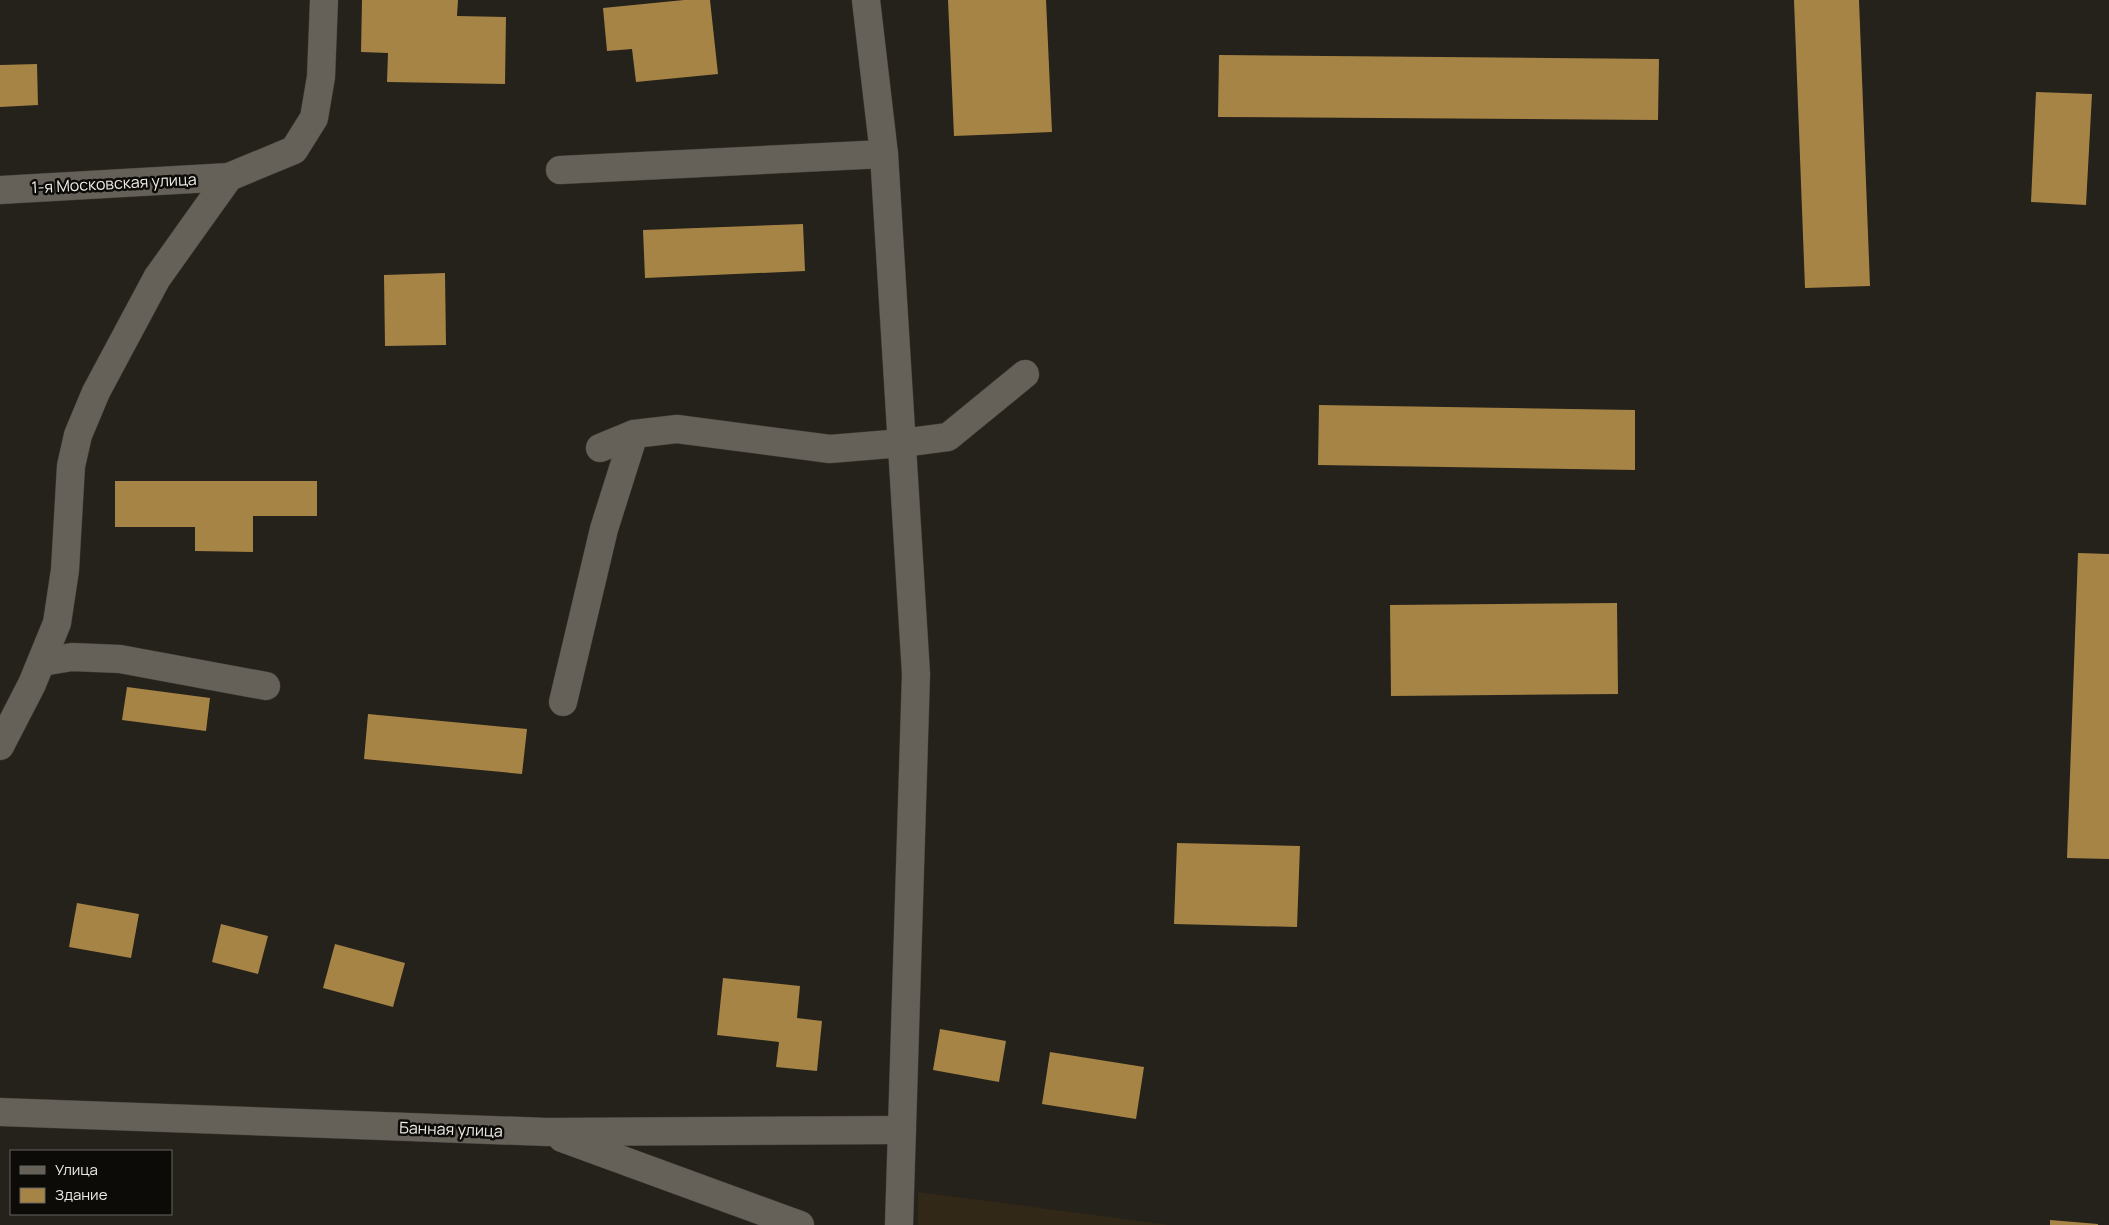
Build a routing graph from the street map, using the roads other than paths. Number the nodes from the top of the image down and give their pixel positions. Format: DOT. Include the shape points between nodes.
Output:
graph roads {
  1 [pos="324,0"];
  2 [pos="866,0"];
  3 [pos="884,154"];
  4 [pos="560,170"];
  5 [pos="229,177"];
  6 [pos="0,190"];
  7 [pos="1025,374"];
  8 [pos="634,434"];
  9 [pos="902,444"];
  10 [pos="600,448"];
  11 [pos="42,662"];
  12 [pos="266,686"];
  13 [pos="563,702"];
  14 [pos="0,746"];
  15 [pos="0,1112"];
  16 [pos="902,1130"];
  17 [pos="547,1132"];
  18 [pos="800,1225"];
  19 [pos="899,1225"];
  1 -- 5 [label="street" via="322,77 314,118 294,150"];
  2 -- 3 [label="street"];
  3 -- 4 [label="street"];
  3 -- 9 [label="street"];
  5 -- 6 [label="street, 1-я Московская улица"];
  5 -- 11 [label="street" via="157,278 96,392 78,435 72,466 63,588 57,623"];
  7 -- 9 [label="street" via="948,437"];
  8 -- 9 [label="street" via="677,429 830,449"];
  8 -- 10 [label="street"];
  8 -- 13 [label="street" via="604,528"];
  9 -- 16 [label="street" via="916,674"];
  11 -- 12 [label="street" via="72,657 120,659"];
  11 -- 14 [label="street"];
  15 -- 17 [label="street, Банная улица"];
  16 -- 17 [label="street, Банная улица"];
  16 -- 19 [label="street"];
  17 -- 18 [label="street"];
}
